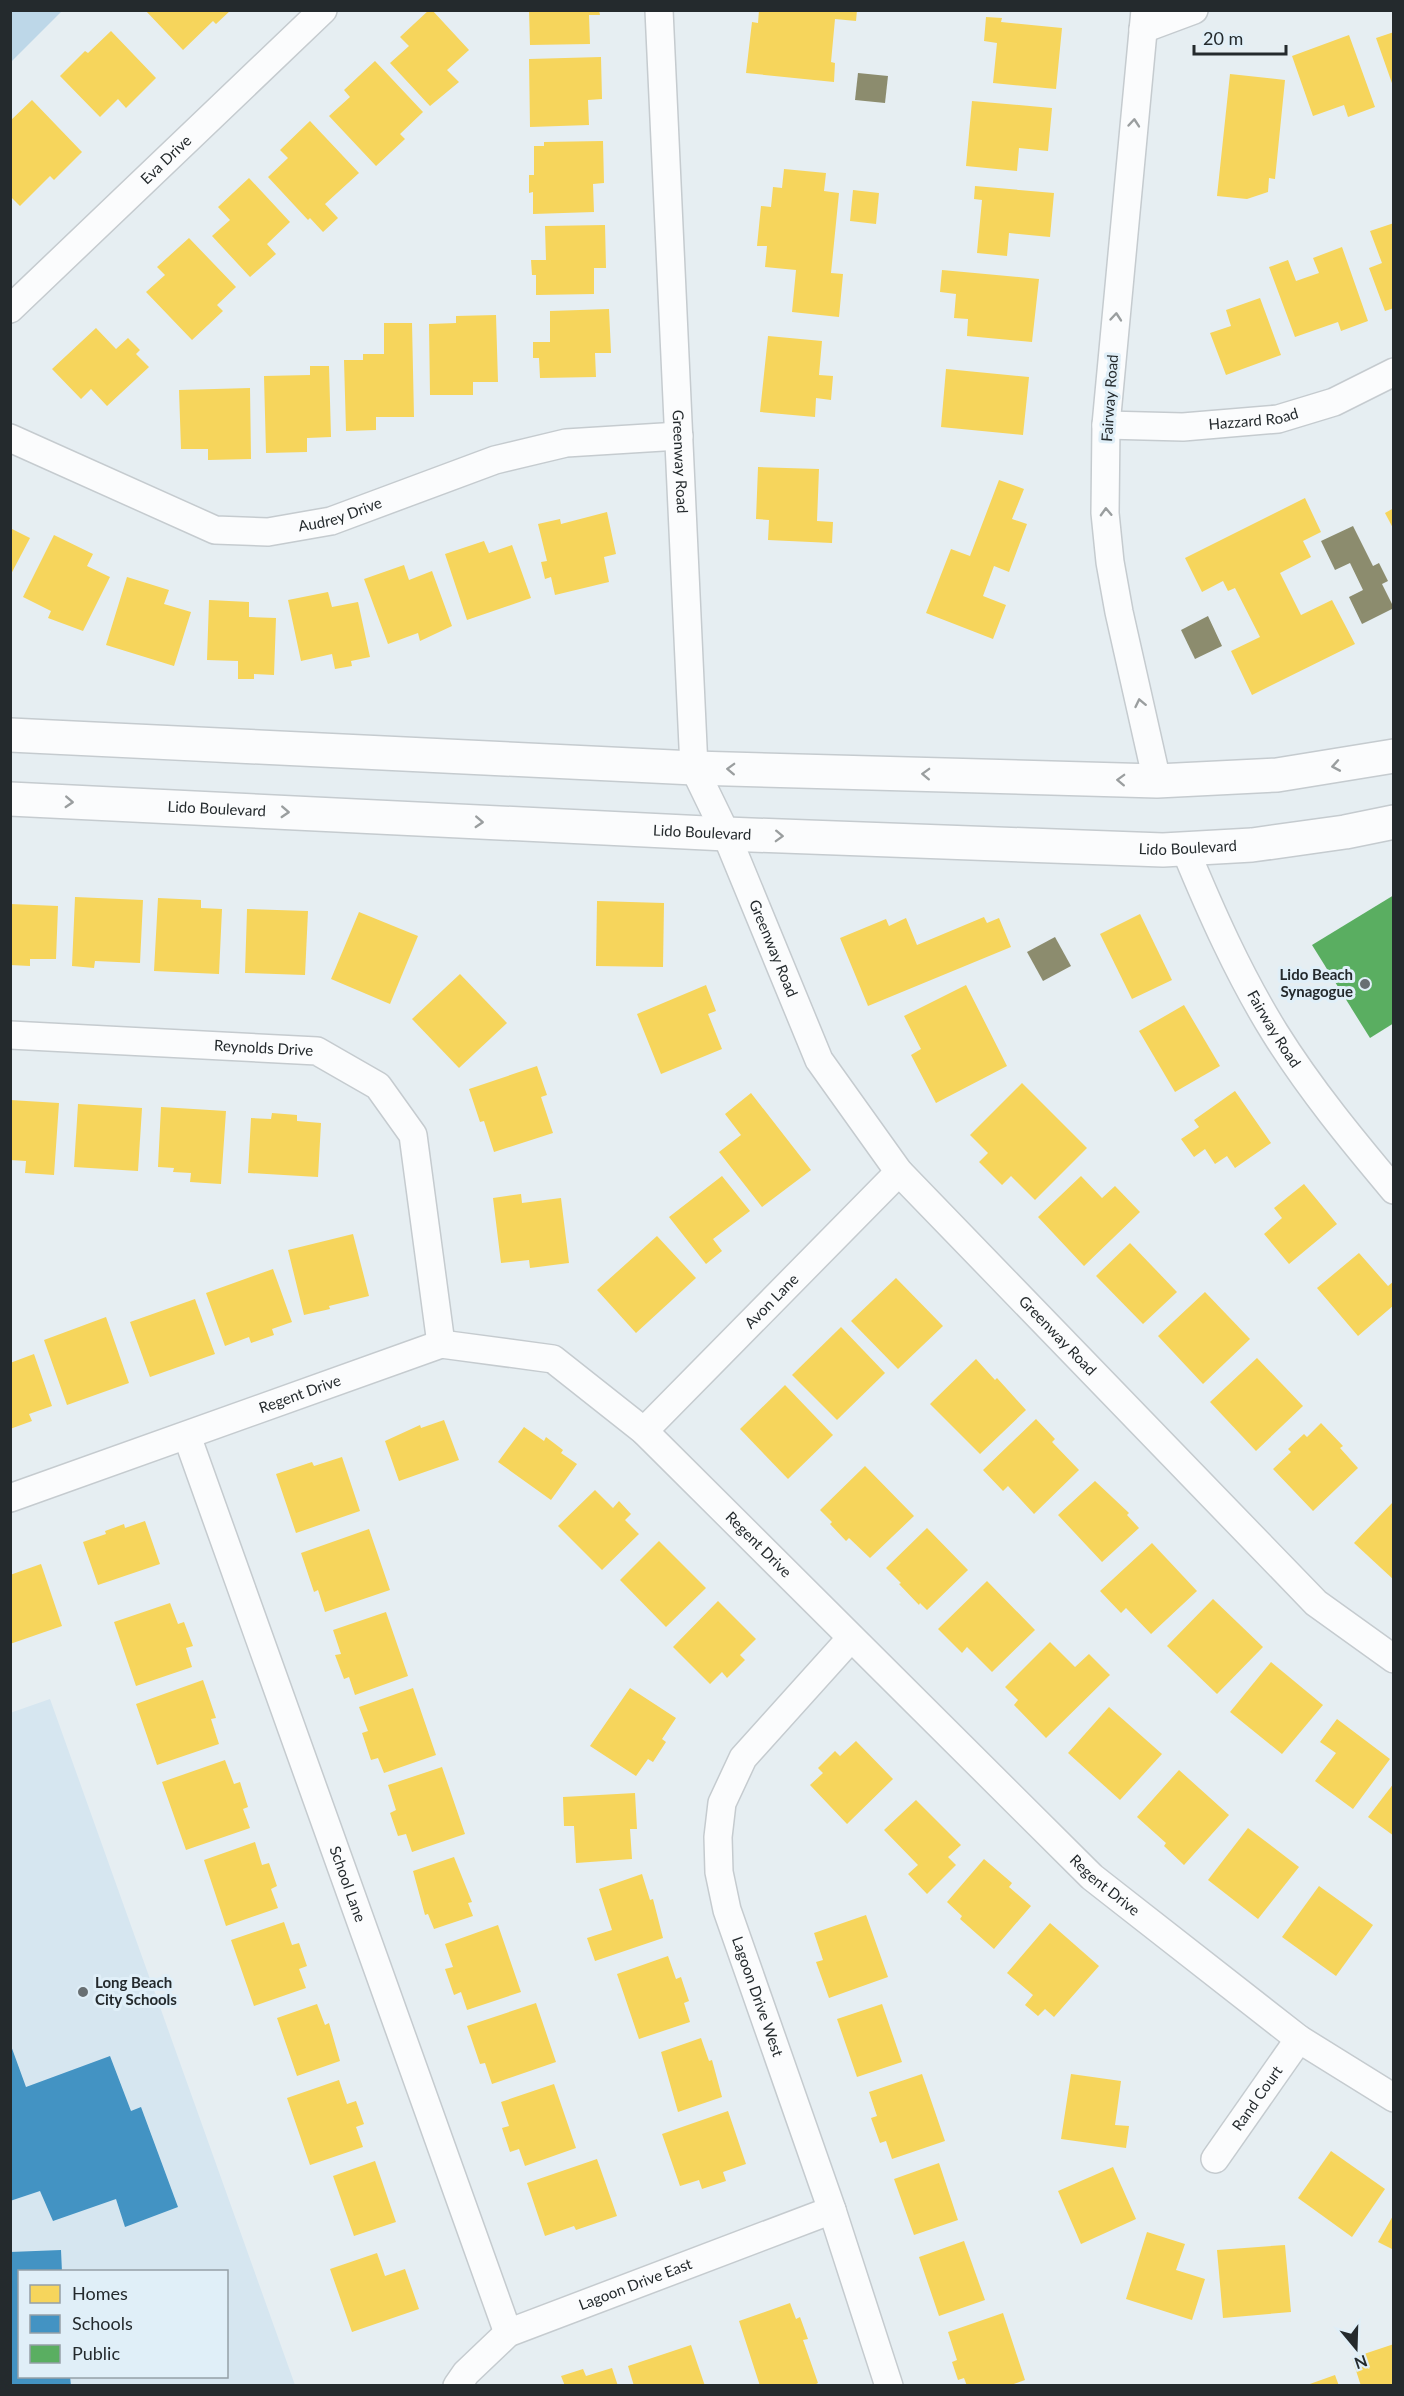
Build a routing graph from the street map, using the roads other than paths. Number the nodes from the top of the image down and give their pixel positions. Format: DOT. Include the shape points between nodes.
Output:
graph roads {
  1 [pos="323,10"];
  2 [pos="659,10"];
  3 [pos="1194,10"];
  4 [pos="1144,20"];
  5 [pos="10,309"];
  6 [pos="1394,372"];
  7 [pos="1106,424"];
  8 [pos="679,436"];
  9 [pos="10,438"];
  10 [pos="10,735"];
  11 [pos="1394,756"];
  12 [pos="694,768"];
  13 [pos="1157,781"];
  14 [pos="10,799"];
  15 [pos="1394,822"];
  16 [pos="726,834"];
  17 [pos="1185,849"];
  18 [pos="10,1035"];
  19 [pos="899,1172"];
  20 [pos="1394,1190"];
  21 [pos="441,1344"];
  22 [pos="644,1431"];
  23 [pos="187,1436"];
  24 [pos="10,1498"];
  25 [pos="851,1638"];
  26 [pos="1394,1659"];
  27 [pos="1299,2039"];
  28 [pos="1394,2098"];
  29 [pos="1215,2159"];
  30 [pos="832,2210"];
  31 [pos="508,2333"];
  32 [pos="457,2385"];
  33 [pos="889,2385"];
  1 -- 5 [label="street, Eva Drive"];
  2 -- 8 [label="street, Greenway Road"];
  3 -- 4 [label="street"];
  7 -- 4 [label="street, Fairway Road, one-way"];
  6 -- 7 [label="street, Hazzard Road" via="1334,402 1278,419 1183,427"];
  13 -- 7 [label="street, Fairway Road, one-way" via="1110,562 1105,513"];
  8 -- 9 [label="street, Audrey Drive" via="566,443 495,460 331,521 268,532 215,530"];
  8 -- 12 [label="street, Greenway Road"];
  10 -- 12 [label="highway"];
  11 -- 13 [label="highway, one-way" via="1277,775"];
  13 -- 12 [label="highway, one-way"];
  12 -- 16 [label="street, Greenway Road"];
  14 -- 16 [label="highway, Lido Boulevard, one-way"];
  15 -- 17 [label="highway, Lido Boulevard" via="1252,846"];
  16 -- 17 [label="highway, Lido Boulevard, one-way"];
  16 -- 19 [label="street, Greenway Road" via="819,1060"];
  17 -- 20 [label="street, Fairway Road" via="1229,949 1275,1033 1308,1082"];
  18 -- 21 [label="street, Reynolds Drive" via="317,1051 378,1086 412,1135"];
  19 -- 22 [label="street, Avon Lane"];
  19 -- 26 [label="street, Greenway Road" via="1316,1603"];
  21 -- 22 [label="street, Regent Drive" via="553,1359"];
  21 -- 23 [label="street, Regent Drive"];
  22 -- 25 [label="street, Regent Drive"];
  23 -- 24 [label="street, Regent Drive"];
  23 -- 31 [label="street, School Lane"];
  25 -- 27 [label="street, Regent Drive" via="1092,1877"];
  25 -- 30 [label="street, Lagoon Drive West" via="743,1758 722,1803 718,1837 719,1872 727,1910"];
  27 -- 28 [label="street, Regent Drive"];
  27 -- 29 [label="street, Rand Court"];
  30 -- 31 [label="street, Lagoon Drive East"];
  30 -- 33 [label="street, Lagoon Drive West"];
  31 -- 32 [label="street, Lagoon Drive East"];
}
